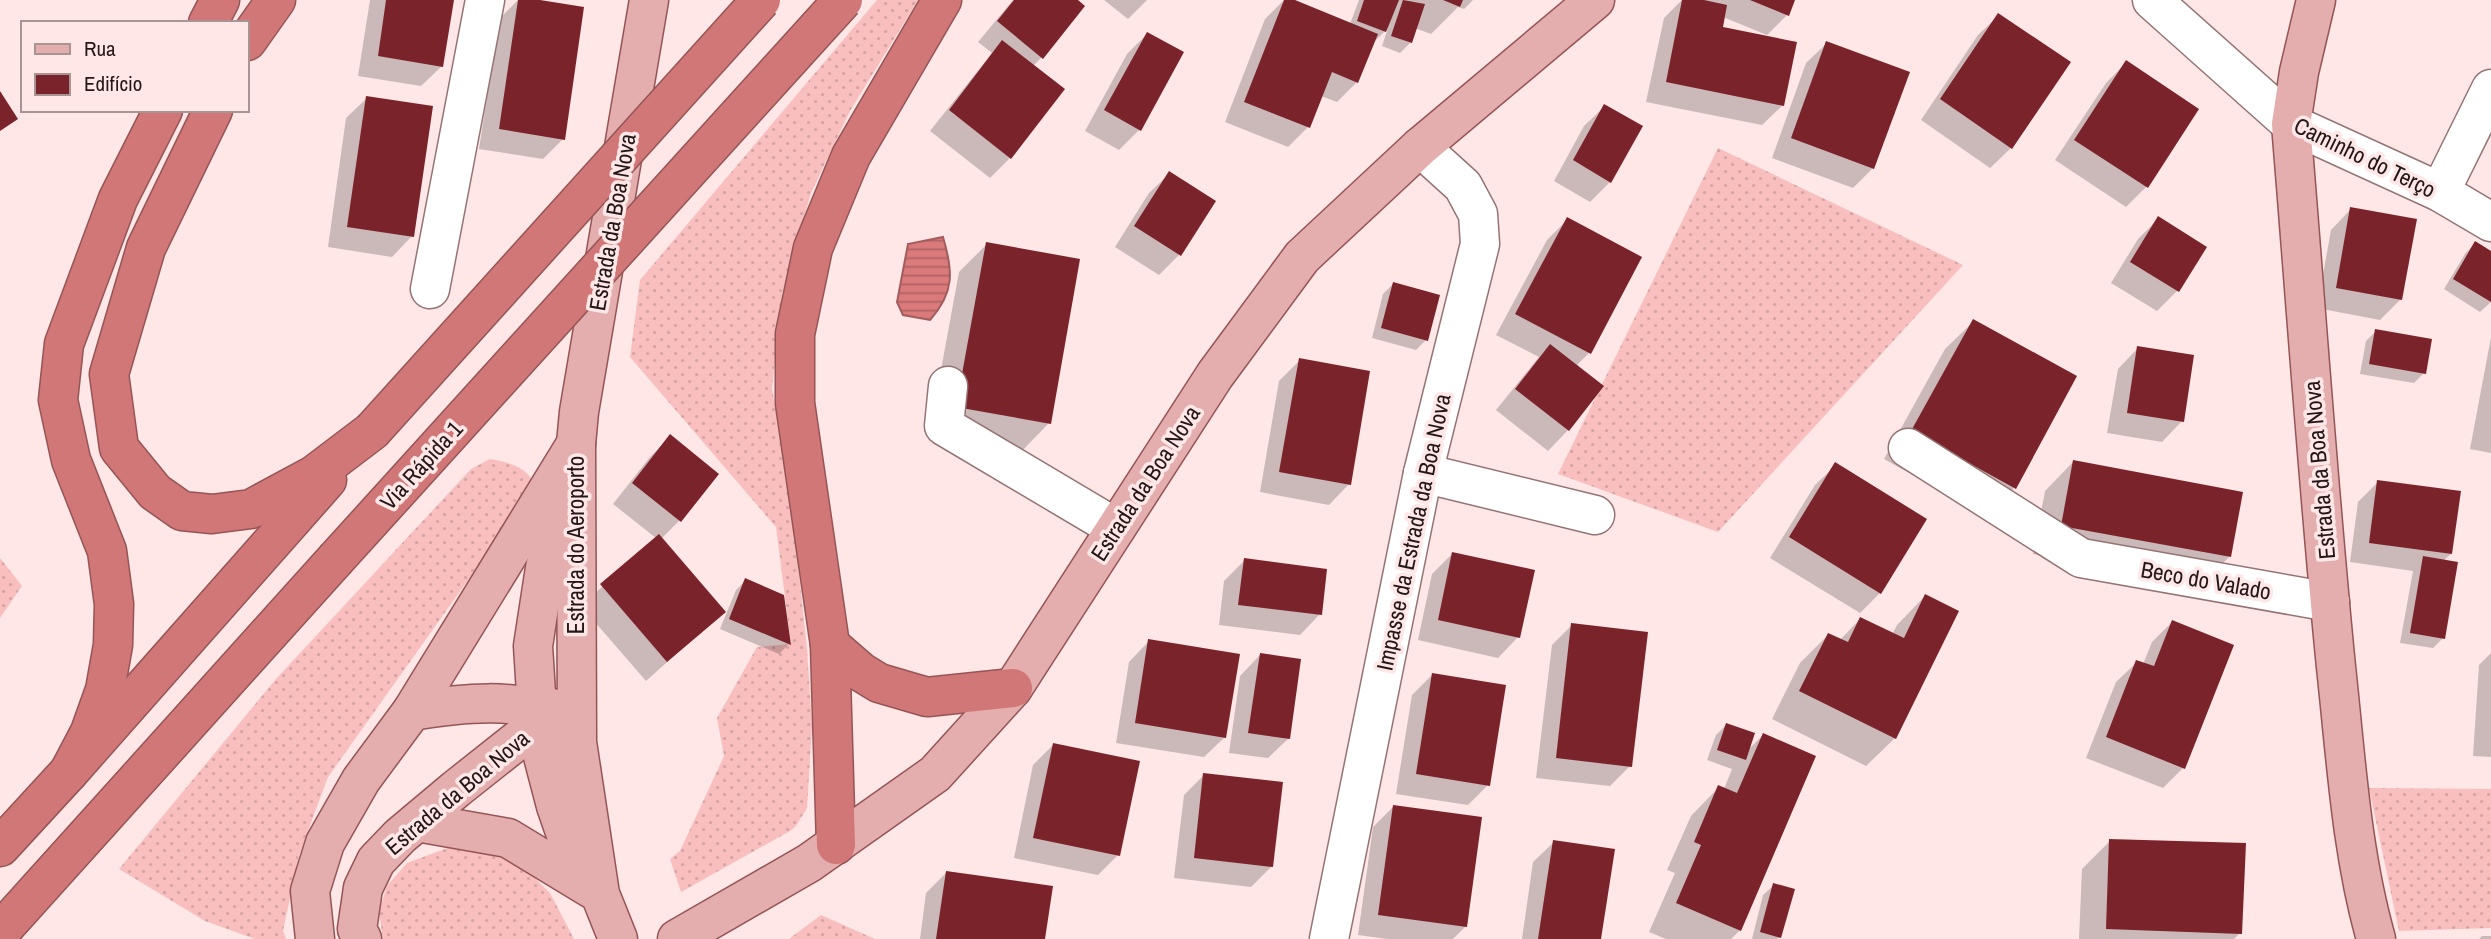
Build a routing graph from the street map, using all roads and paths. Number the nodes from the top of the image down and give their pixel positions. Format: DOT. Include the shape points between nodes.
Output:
graph roads {
  1 [pos="220,0"];
  2 [pos="276,0"];
  3 [pos="485,0"];
  4 [pos="649,0"];
  5 [pos="761,0"];
  6 [pos="843,0"];
  7 [pos="942,0"];
  8 [pos="1595,0"];
  9 [pos="2151,0"];
  10 [pos="2316,0"];
  11 [pos="209,21"];
  12 [pos="248,40"];
  13 [pos="2491,89"];
  14 [pos="162,112"];
  15 [pos="212,112"];
  16 [pos="2291,124"];
  17 [pos="1420,147"];
  18 [pos="2440,192"];
  19 [pos="2491,222"];
  20 [pos="430,289"];
  21 [pos="948,386"];
  22 [pos="576,444"];
  23 [pos="1908,448"];
  24 [pos="1423,472"];
  25 [pos="315,482"];
  26 [pos="1595,514"];
  27 [pos="1116,528"];
  28 [pos="2330,602"];
  29 [pos="830,645"];
  30 [pos="575,652"];
  31 [pos="1013,688"];
  32 [pos="412,711"];
  33 [pos="542,715"];
  34 [pos="577,742"];
  35 [pos="69,772"];
  36 [pos="417,822"];
  37 [pos="0,847"];
  38 [pos="823,854"];
  39 [pos="600,894"];
  40 [pos="0,932"];
  41 [pos="315,939"];
  42 [pos="362,939"];
  43 [pos="618,939"];
  44 [pos="677,939"];
  45 [pos="1329,939"];
  46 [pos="2376,939"];
  1 -- 11 [label="highway"];
  2 -- 12 [label="highway"];
  3 -- 20 [label="street"];
  4 -- 22 [label="main road, Estrada da Boa Nova"];
  5 -- 25 [label="highway, bridge" via="372,431"];
  6 -- 40 [label="highway, Via Rápida 1, bridge"];
  7 -- 29 [label="highway" via="850,156 813,248 795,334 795,403"];
  8 -- 17 [label="main road, Estrada da Boa Nova"];
  9 -- 16 [label="street, Caminho do Terço"];
  10 -- 16 [label="main road, Estrada da Boa Nova"];
  13 -- 18 [label="street"];
  14 -- 35 [label="highway" via="118,199 64,344 58,400 71,460 107,551 114,604 113,645 104,690 90,732"];
  15 -- 25 [label="highway" via="146,248 109,374 119,448 155,492 182,511 212,514 251,509"];
  16 -- 18 [label="street, Caminho do Terço"];
  16 -- 28 [label="main road, Estrada da Boa Nova"];
  17 -- 24 [label="street, Impasse da Estrada da Boa Nova" via="1463,186 1478,214 1480,244"];
  17 -- 27 [label="main road, Estrada da Boa Nova" via="1302,257 1215,374"];
  18 -- 19 [label="street, Caminho do Terço"];
  21 -- 27 [label="street" via="944,425"];
  22 -- 30 [label="main road, Estrada do Aeroporto"];
  22 -- 32 [label="main road"];
  22 -- 33 [label="main road, Estrada do Aeroporto" via="545,568 534,646"];
  23 -- 28 [label="street, Beco do Valado" via="2081,558"];
  24 -- 26 [label="street"];
  24 -- 45 [label="street, Impasse da Estrada da Boa Nova"];
  25 -- 35 [label="highway"];
  27 -- 31 [label="main road, Estrada da Boa Nova"];
  28 -- 46 [label="main road, Estrada da Boa Nova" via="2352,817"];
  29 -- 31 [label="highway" via="879,683 927,696"];
  29 -- 38 [label="highway"];
  30 -- 33 [label="main road"];
  30 -- 34 [label="main road, Estrada do Aeroporto"];
  31 -- 38 [label="main road, Estrada da Boa Nova" via="935,774"];
  32 -- 33 [label="main road, Estrada da Boa Nova" via="459,703"];
  32 -- 41 [label="main road" via="360,780 326,843 310,891"];
  33 -- 34 [label="main road"];
  33 -- 36 [label="main road, Estrada da Boa Nova"];
  33 -- 39 [label="main road, Estrada do Aeroporto" via="540,745 556,806 573,855"];
  34 -- 39 [label="main road, Estrada do Aeroporto"];
  35 -- 37 [label="highway"];
  36 -- 39 [label="main road" via="508,838"];
  36 -- 42 [label="main road, Estrada da Boa Nova" via="376,861 363,888 357,929"];
  38 -- 44 [label="main road, Estrada da Boa Nova"];
  39 -- 43 [label="main road, Estrada do Aeroporto"];
}
